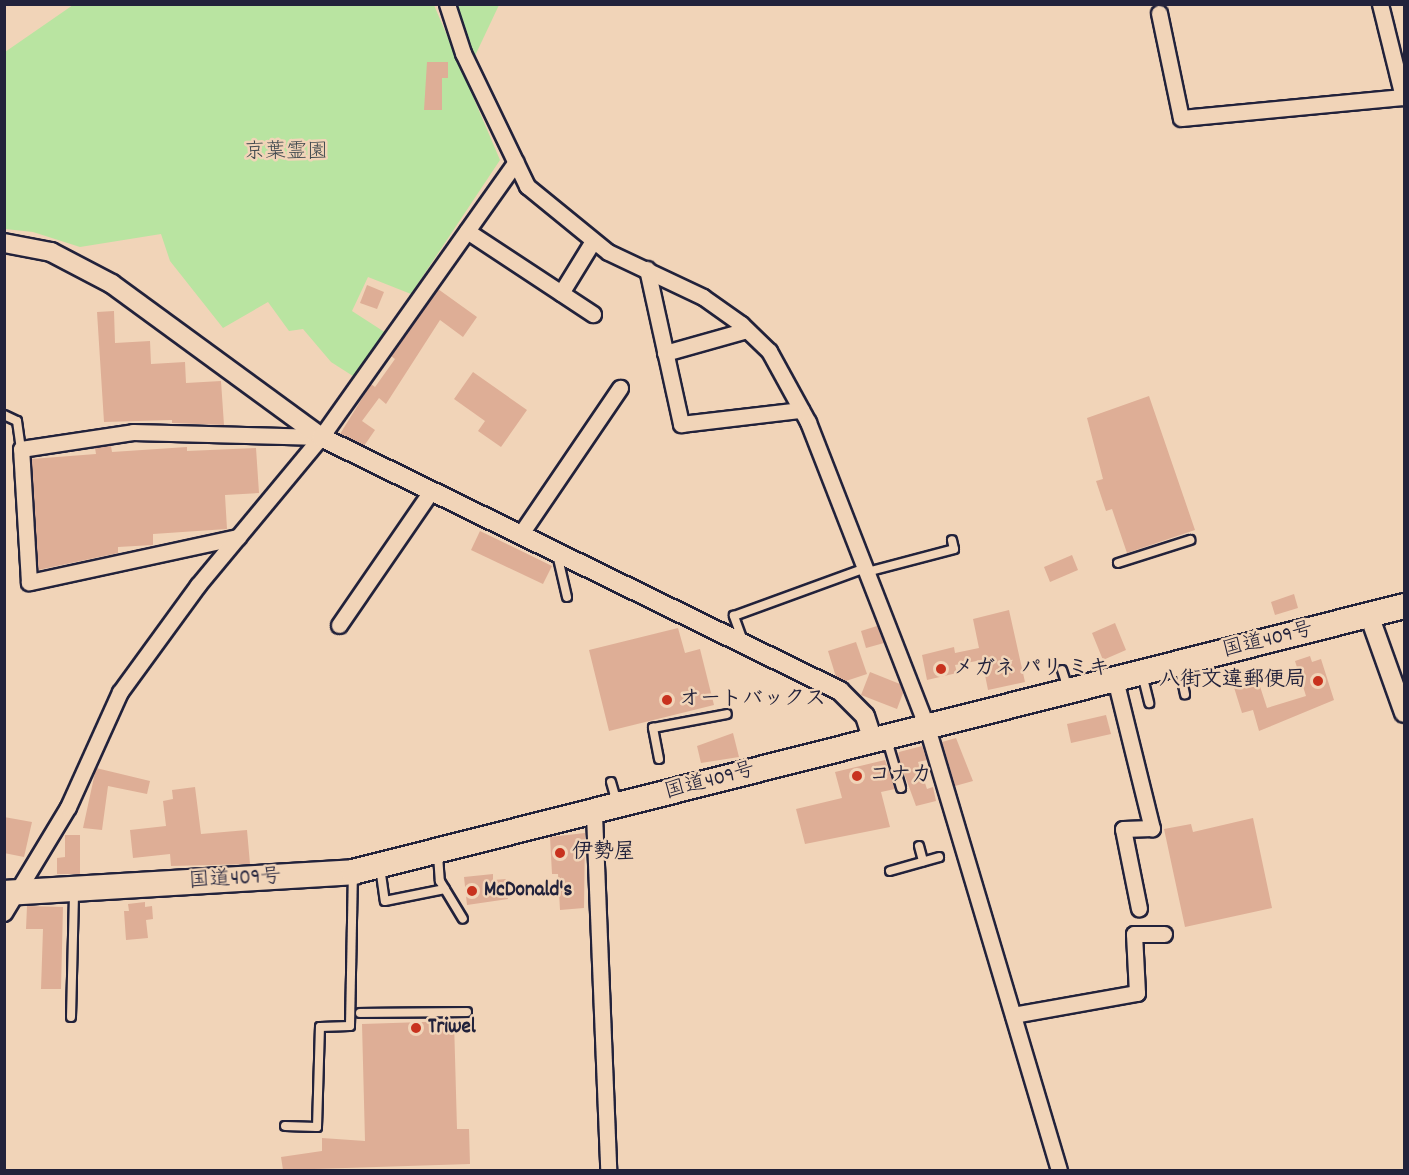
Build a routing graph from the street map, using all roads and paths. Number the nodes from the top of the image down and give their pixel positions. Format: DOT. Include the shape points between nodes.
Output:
graph roads {
  1 [pos="447,4"];
  2 [pos="1380,4"];
  3 [pos="1159,13"];
  4 [pos="1403,98"];
  5 [pos="516,162"];
  6 [pos="467,231"];
  7 [pos="593,241"];
  8 [pos="4,243"];
  9 [pos="647,269"];
  10 [pos="561,293"];
  11 [pos="593,314"];
  12 [pos="747,330"];
  13 [pos="665,353"];
  14 [pos="620,388"];
  15 [pos="801,410"];
  16 [pos="4,415"];
  17 [pos="321,437"];
  18 [pos="21,449"];
  19 [pos="431,491"];
  20 [pos="520,535"];
  21 [pos="238,537"];
  22 [pos="952,540"];
  23 [pos="1190,540"];
  24 [pos="557,553"];
  25 [pos="1118,563"];
  26 [pos="866,570"];
  27 [pos="567,597"];
  28 [pos="1404,606"];
  29 [pos="1369,615"];
  30 [pos="339,625"];
  31 [pos="745,646"];
  32 [pos="1170,663"];
  33 [pos="1115,679"];
  34 [pos="1185,694"];
  35 [pos="1149,703"];
  36 [pos="1404,713"];
  37 [pos="727,714"];
  38 [pos="926,724"];
  39 [pos="879,736"];
  40 [pos="659,759"];
  41 [pos="611,782"];
  42 [pos="901,788"];
  43 [pos="618,807"];
  44 [pos="594,814"];
  45 [pos="919,846"];
  46 [pos="438,852"];
  47 [pos="939,857"];
  48 [pos="923,861"];
  49 [pos="380,866"];
  50 [pos="890,871"];
  51 [pos="353,872"];
  52 [pos="445,889"];
  53 [pos="74,890"];
  54 [pos="12,893"];
  55 [pos="1139,908"];
  56 [pos="4,914"];
  57 [pos="463,919"];
  58 [pos="1164,934"];
  59 [pos="467,1012"];
  60 [pos="360,1013"];
  61 [pos="1013,1015"];
  62 [pos="71,1017"];
  63 [pos="285,1126"];
  64 [pos="608,1170"];
  65 [pos="1059,1170"];
  1 -- 5 [label="street" via="463,52"];
  2 -- 4 [label="street"];
  3 -- 4 [label="street" via="1181,118"];
  5 -- 6 [label="street"];
  5 -- 7 [label="street" via="527,186"];
  6 -- 10 [label="street"];
  6 -- 17 [label="street"];
  7 -- 9 [label="street"];
  7 -- 10 [label="street"];
  8 -- 17 [label="street" via="51,252 112,284"];
  9 -- 12 [label="street" via="703,297"];
  9 -- 13 [label="street"];
  10 -- 11 [label="street"];
  12 -- 13 [label="street"];
  12 -- 15 [label="street" via="769,351"];
  13 -- 15 [label="street" via="681,424"];
  14 -- 20 [label="street"];
  15 -- 26 [label="street"];
  16 -- 18 [label="lane" via="17,421"];
  17 -- 18 [label="street" via="133,432"];
  17 -- 19 [label="street"];
  17 -- 21 [label="street"];
  18 -- 21 [label="street" via="29,582"];
  19 -- 20 [label="street"];
  19 -- 30 [label="street"];
  20 -- 24 [label="street"];
  21 -- 54 [label="street" via="120,692 68,807"];
  22 -- 26 [label="lane" via="954,549"];
  23 -- 25 [label="lane"];
  24 -- 27 [label="lane"];
  24 -- 31 [label="street"];
  26 -- 31 [label="lane" via="734,616"];
  26 -- 38 [label="street"];
  28 -- 29 [label="highway, 国道409号"];
  29 -- 32 [label="highway, 国道409号" via="1227,644"];
  29 -- 36 [label="street"];
  31 -- 39 [label="street" via="840,691 861,710"];
  32 -- 33 [label="highway, 国道409号"];
  32 -- 34 [label="lane"];
  32 -- 35 [label="lane"];
  33 -- 38 [label="highway, 国道409号" via="1065,680"];
  33 -- 55 [label="street" via="1152,828 1123,829"];
  37 -- 40 [label="lane" via="653,728"];
  38 -- 39 [label="highway, 国道409号"];
  38 -- 61 [label="street"];
  39 -- 42 [label="lane"];
  39 -- 43 [label="highway, 国道409号"];
  41 -- 43 [label="lane"];
  43 -- 44 [label="highway, 国道409号"];
  44 -- 46 [label="highway, 国道409号"];
  44 -- 64 [label="street"];
  45 -- 48 [label="lane"];
  46 -- 49 [label="highway, 国道409号"];
  46 -- 52 [label="lane" via="440,881"];
  47 -- 48 [label="lane"];
  48 -- 50 [label="lane"];
  49 -- 51 [label="highway, 国道409号"];
  49 -- 52 [label="lane" via="385,901"];
  51 -- 53 [label="highway, 国道409号"];
  51 -- 63 [label="lane" via="350,1026 321,1026 317,1127"];
  52 -- 57 [label="lane"];
  53 -- 54 [label="highway, 国道409号"];
  53 -- 62 [label="lane"];
  54 -- 56 [label="street"];
  58 -- 61 [label="street" via="1134,934 1137,993"];
  59 -- 60 [label="lane"];
  61 -- 65 [label="street"];
}
